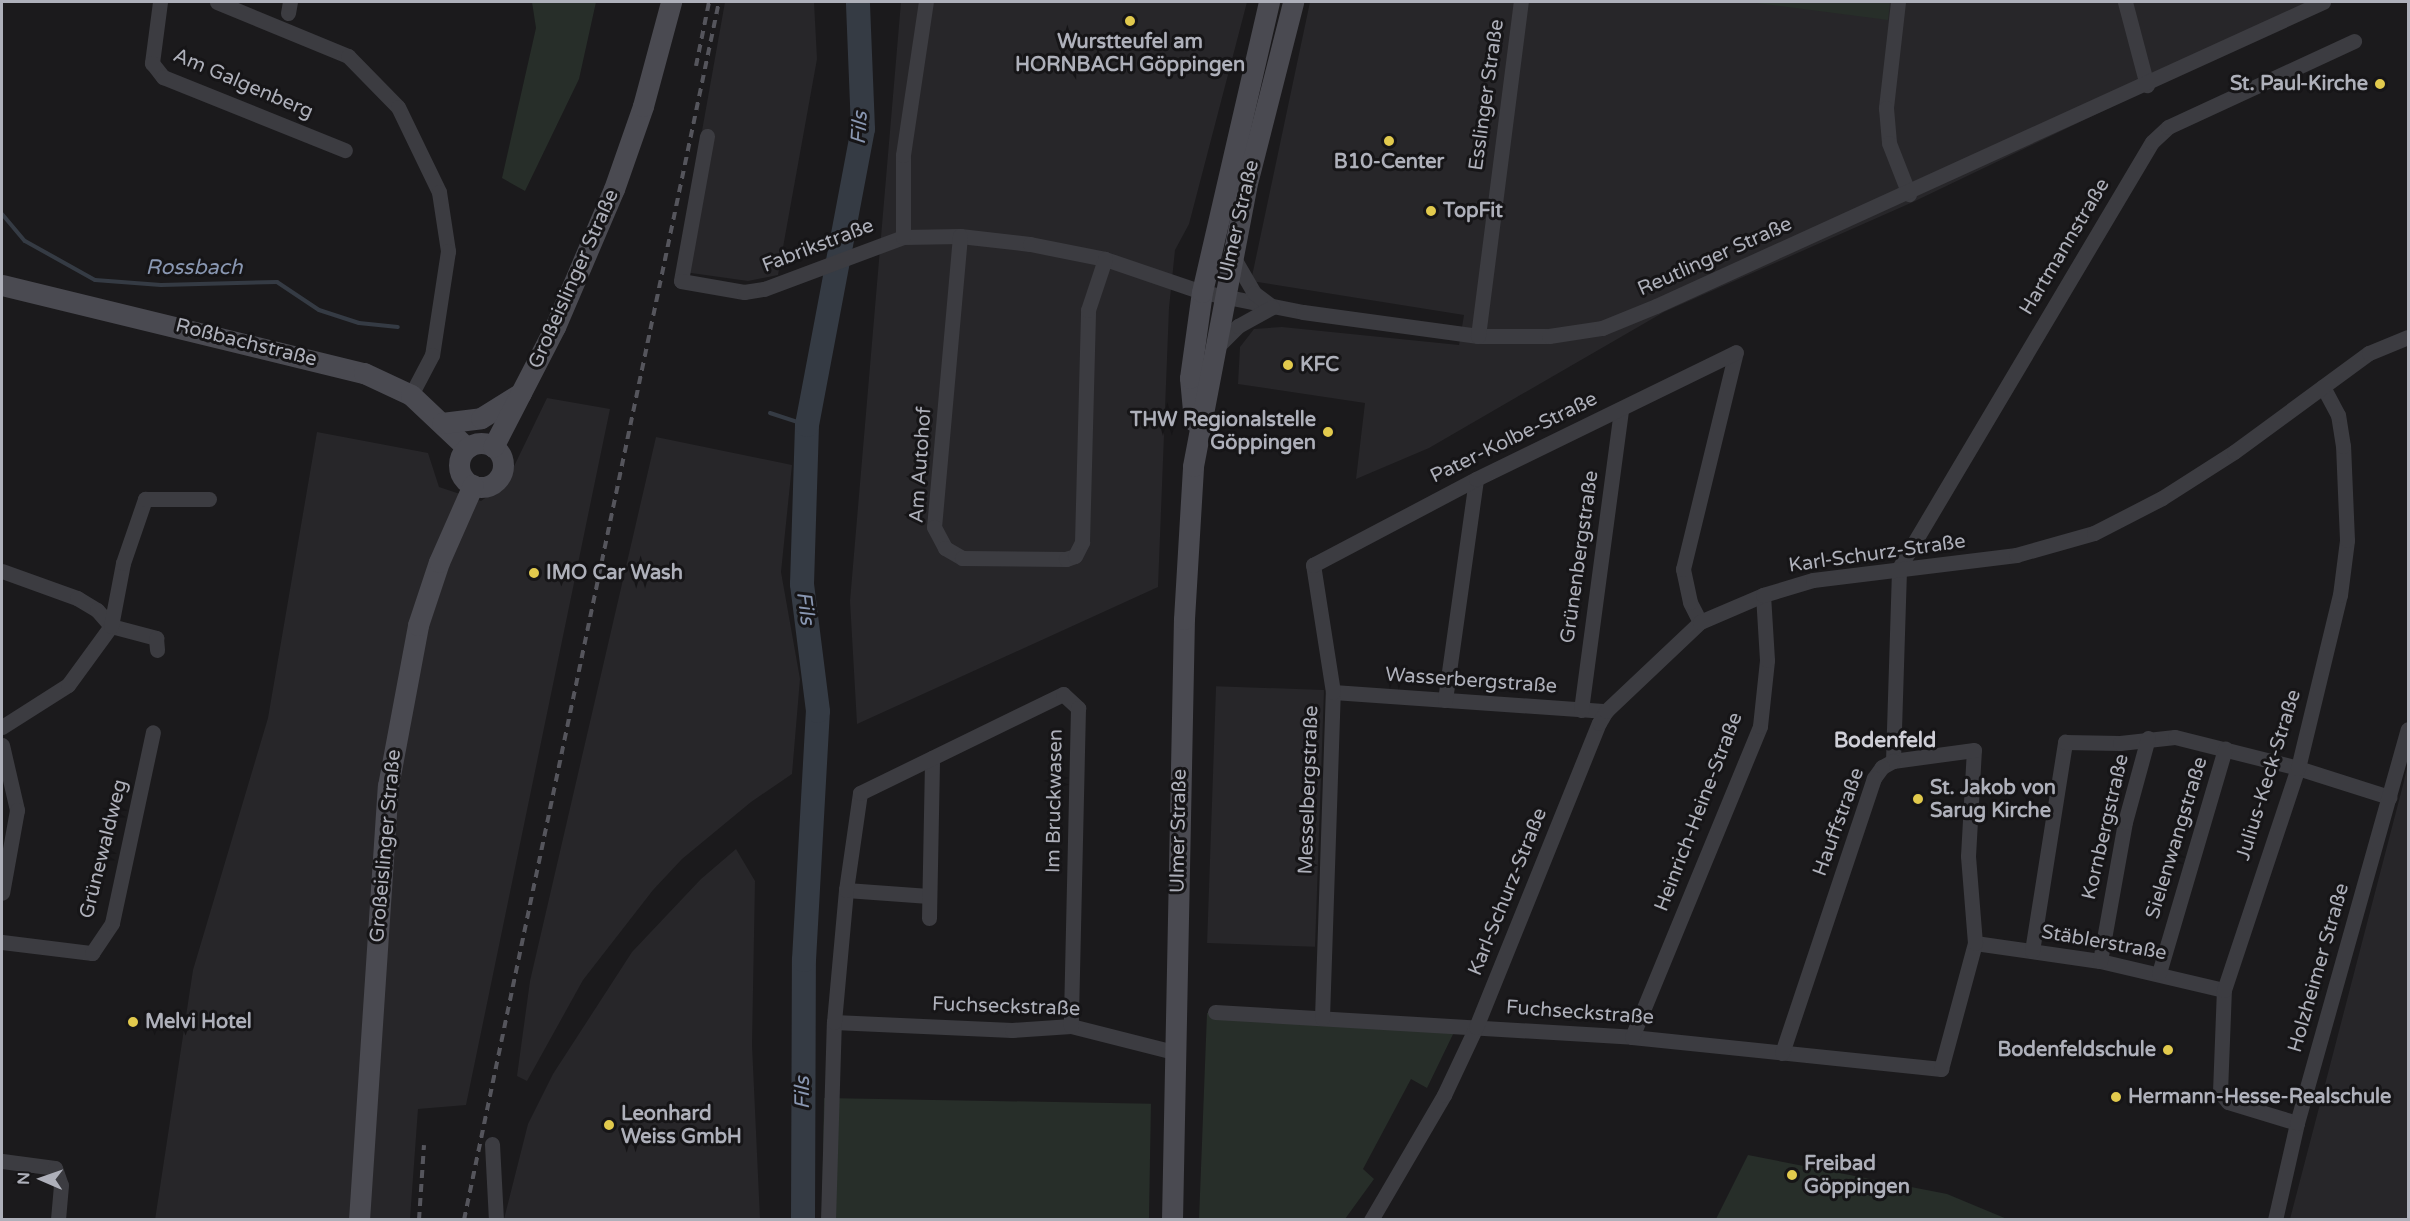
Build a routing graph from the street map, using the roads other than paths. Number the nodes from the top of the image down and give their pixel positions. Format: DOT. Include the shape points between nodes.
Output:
graph roads {
  1 [pos="160,2"];
  2 [pos="217,2"];
  3 [pos="671,2"];
  4 [pos="926,2"];
  5 [pos="1269,2"];
  6 [pos="1293,2"];
  7 [pos="1521,2"];
  8 [pos="1898,2"];
  9 [pos="2125,2"];
  10 [pos="2323,2"];
  11 [pos="2354,41"];
  12 [pos="2147,84"];
  13 [pos="707,136"];
  14 [pos="345,150"];
  15 [pos="1909,194"];
  16 [pos="960,236"];
  17 [pos="903,237"];
  18 [pos="1232,255"];
  19 [pos="1106,259"];
  20 [pos="2,285"];
  21 [pos="1202,292"];
  22 [pos="1223,296"];
  23 [pos="1272,307"];
  24 [pos="1478,336"];
  25 [pos="2409,337"];
  26 [pos="1214,350"];
  27 [pos="2323,387"];
  28 [pos="525,390"];
  29 [pos="411,395"];
  30 [pos="1621,409"];
  31 [pos="442,423"];
  32 [pos="1196,442"];
  33 [pos="494,447"];
  34 [pos="467,448"];
  35 [pos="1476,479"];
  36 [pos="473,485"];
  37 [pos="209,499"];
  38 [pos="1313,565"];
  39 [pos="1899,568"];
  40 [pos="2,571"];
  41 [pos="1763,595"];
  42 [pos="1700,622"];
  43 [pos="111,626"];
  44 [pos="158,650"];
  45 [pos="1333,692"];
  46 [pos="1445,700"];
  47 [pos="1581,710"];
  48 [pos="1606,711"];
  49 [pos="2,727"];
  50 [pos="2409,729"];
  51 [pos="153,732"];
  52 [pos="2148,738"];
  53 [pos="2,744"];
  54 [pos="2225,749"];
  55 [pos="932,758"];
  56 [pos="1893,761"];
  57 [pos="2298,768"];
  58 [pos="2389,797"];
  59 [pos="846,890"];
  60 [pos="2,893"];
  61 [pos="929,896"];
  62 [pos="929,918"];
  63 [pos="2,942"];
  64 [pos="1974,943"];
  65 [pos="2032,951"];
  66 [pos="2100,961"];
  67 [pos="2159,973"];
  68 [pos="2224,990"];
  69 [pos="1215,1012"];
  70 [pos="1322,1018"];
  71 [pos="834,1022"];
  72 [pos="1071,1026"];
  73 [pos="1476,1027"];
  74 [pos="1632,1037"];
  75 [pos="1174,1052"];
  76 [pos="1782,1053"];
  77 [pos="2297,1123"];
  78 [pos="492,1144"];
  79 [pos="2,1161"];
  80 [pos="58,1220"];
  81 [pos="359,1220"];
  82 [pos="496,1220"];
  83 [pos="828,1220"];
  84 [pos="1172,1220"];
  85 [pos="1371,1220"];
  86 [pos="2275,1220"];
  1 -- 14 [label="street, Am Galgenberg" via="152,63 163,77"];
  2 -- 29 [label="street" via="348,56 377,81 400,113 439,192 448,251 432,355 427,371"];
  3 -- 28 [label="main road, Großeislinger Straße" via="643,106 614,189"];
  4 -- 17 [label="street" via="903,155"];
  5 -- 21 [label="main road, Ulmer Straße"];
  6 -- 18 [label="main road, Ulmer Straße"];
  7 -- 24 [label="street, Esslinger Straße"];
  8 -- 15 [label="street" via="1886,108 1889,143"];
  9 -- 12 [label="street"];
  10 -- 12 [label="street"];
  11 -- 39 [label="street, Hartmannstraße" via="2169,127 2152,142"];
  12 -- 15 [label="street, Reutlinger Straße"];
  13 -- 17 [label="street, Fabrikstraße" via="681,281 744,292 764,289"];
  15 -- 24 [label="street, Reutlinger Straße" via="1602,328 1550,336"];
  16 -- 17 [label="street"];
  16 -- 19 [label="street"];
  16 -- 19 [label="street, Am Autohof" via="934,527 945,548 962,558 1066,559 1075,556 1082,542 1088,310"];
  18 -- 22 [label="main road, Ulmer Straße"];
  18 -- 23 [label="street" via="1254,293"];
  19 -- 21 [label="street"];
  20 -- 29 [label="main road, Roßbachstraße" via="306,357 364,373"];
  21 -- 22 [label="street"];
  21 -- 32 [label="main road, Ulmer Straße" via="1190,378"];
  22 -- 23 [label="street, Reutlinger Straße"];
  22 -- 26 [label="main road, Ulmer Straße"];
  23 -- 24 [label="street, Reutlinger Straße"];
  23 -- 26 [label="street" via="1238,326"];
  25 -- 27 [label="street, Karl-Schurz-Straße" via="2369,353"];
  26 -- 32 [label="main road, Ulmer Straße"];
  27 -- 39 [label="street, Karl-Schurz-Straße" via="2162,498 2094,533 2016,555"];
  27 -- 57 [label="street, Julius-Keck-Straße" via="2338,415 2343,446 2347,540 2330,642"];
  28 -- 31 [label="main road" via="481,418"];
  28 -- 33 [label="main road, Großeislinger Straße"];
  29 -- 31 [label="main road, Roßbachstraße"];
  30 -- 35 [label="street, Pater-Kolbe-Straße"];
  30 -- 42 [label="street, Pater-Kolbe-Straße" via="1736,352 1683,569 1690,602"];
  30 -- 47 [label="street, Grünenbergstraße"];
  31 -- 34 [label="main road, Roßbachstraße"];
  32 -- 75 [label="main road, Ulmer Straße" via="1184,619"];
  33 -- 34 [label="main road" via="480,443"];
  33 -- 36 [label="main road" via="502,458 502,472 487,486"];
  34 -- 36 [label="main road" via="460,469"];
  35 -- 38 [label="street, Pater-Kolbe-Straße"];
  35 -- 46 [label="street"];
  36 -- 81 [label="main road, Großeislinger Straße" via="439,562 418,625 388,786"];
  37 -- 43 [label="street" via="145,499 123,563"];
  38 -- 45 [label="street, Messelbergstraße"];
  39 -- 41 [label="street, Karl-Schurz-Straße" via="1813,580"];
  39 -- 56 [label="street, Hauffstraße"];
  40 -- 43 [label="street" via="76,598 97,610"];
  41 -- 42 [label="street, Karl-Schurz-Straße"];
  41 -- 74 [label="street, Heinrich-Heine-Straße" via="1767,660 1760,726"];
  42 -- 48 [label="street, Karl-Schurz-Straße"];
  43 -- 44 [label="street" via="156,638"];
  43 -- 49 [label="street" via="68,685"];
  45 -- 46 [label="street, Wasserbergstraße"];
  45 -- 70 [label="street, Messelbergstraße"];
  46 -- 47 [label="street, Wasserbergstraße"];
  47 -- 48 [label="street, Wasserbergstraße"];
  48 -- 73 [label="street, Karl-Schurz-Straße"];
  50 -- 58 [label="street, Holzheimer Straße"];
  51 -- 63 [label="street, Grünewaldweg" via="112,923 92,953"];
  52 -- 54 [label="street" via="2175,737"];
  52 -- 65 [label="street" via="2120,743 2065,742"];
  52 -- 66 [label="street, Kornbergstraße" via="2125,822"];
  53 -- 60 [label="street" via="17,810"];
  54 -- 57 [label="street"];
  54 -- 67 [label="street, Sielenwangstraße"];
  55 -- 59 [label="street, Im Bruckwasen" via="860,793"];
  55 -- 61 [label="street"];
  55 -- 72 [label="street, Im Bruckwasen" via="1063,694 1078,708"];
  56 -- 64 [label="street" via="1974,750 1968,856"];
  56 -- 76 [label="street, Hauffstraße" via="1874,778"];
  57 -- 58 [label="street"];
  57 -- 68 [label="street, Julius-Keck-Straße"];
  58 -- 77 [label="street, Holzheimer Straße"];
  59 -- 61 [label="street"];
  59 -- 71 [label="street, Im Bruckwasen"];
  61 -- 62 [label="street"];
  64 -- 65 [label="street, Stäblerstraße"];
  64 -- 76 [label="street, Fuchseckstraße" via="1941,1069"];
  65 -- 66 [label="street, Stäblerstraße"];
  66 -- 67 [label="street, Stäblerstraße"];
  67 -- 68 [label="street, Stäblerstraße"];
  68 -- 77 [label="street, Julius-Keck-Straße" via="2227,999 2220,1092 2228,1102"];
  69 -- 70 [label="street, Fuchseckstraße"];
  70 -- 73 [label="street, Fuchseckstraße"];
  71 -- 72 [label="street, Fuchseckstraße" via="1012,1030"];
  71 -- 83 [label="street, Im Bruckwasen"];
  72 -- 75 [label="street, Fuchseckstraße"];
  73 -- 74 [label="street, Fuchseckstraße"];
  73 -- 85 [label="street, Karl-Schurz-Straße" via="1444,1095"];
  74 -- 76 [label="street, Fuchseckstraße"];
  75 -- 84 [label="main road, Ulmer Straße"];
  77 -- 86 [label="street, Holzheimer Straße"];
  78 -- 82 [label="street"];
  79 -- 80 [label="street" via="55,1168 61,1185"];
}
